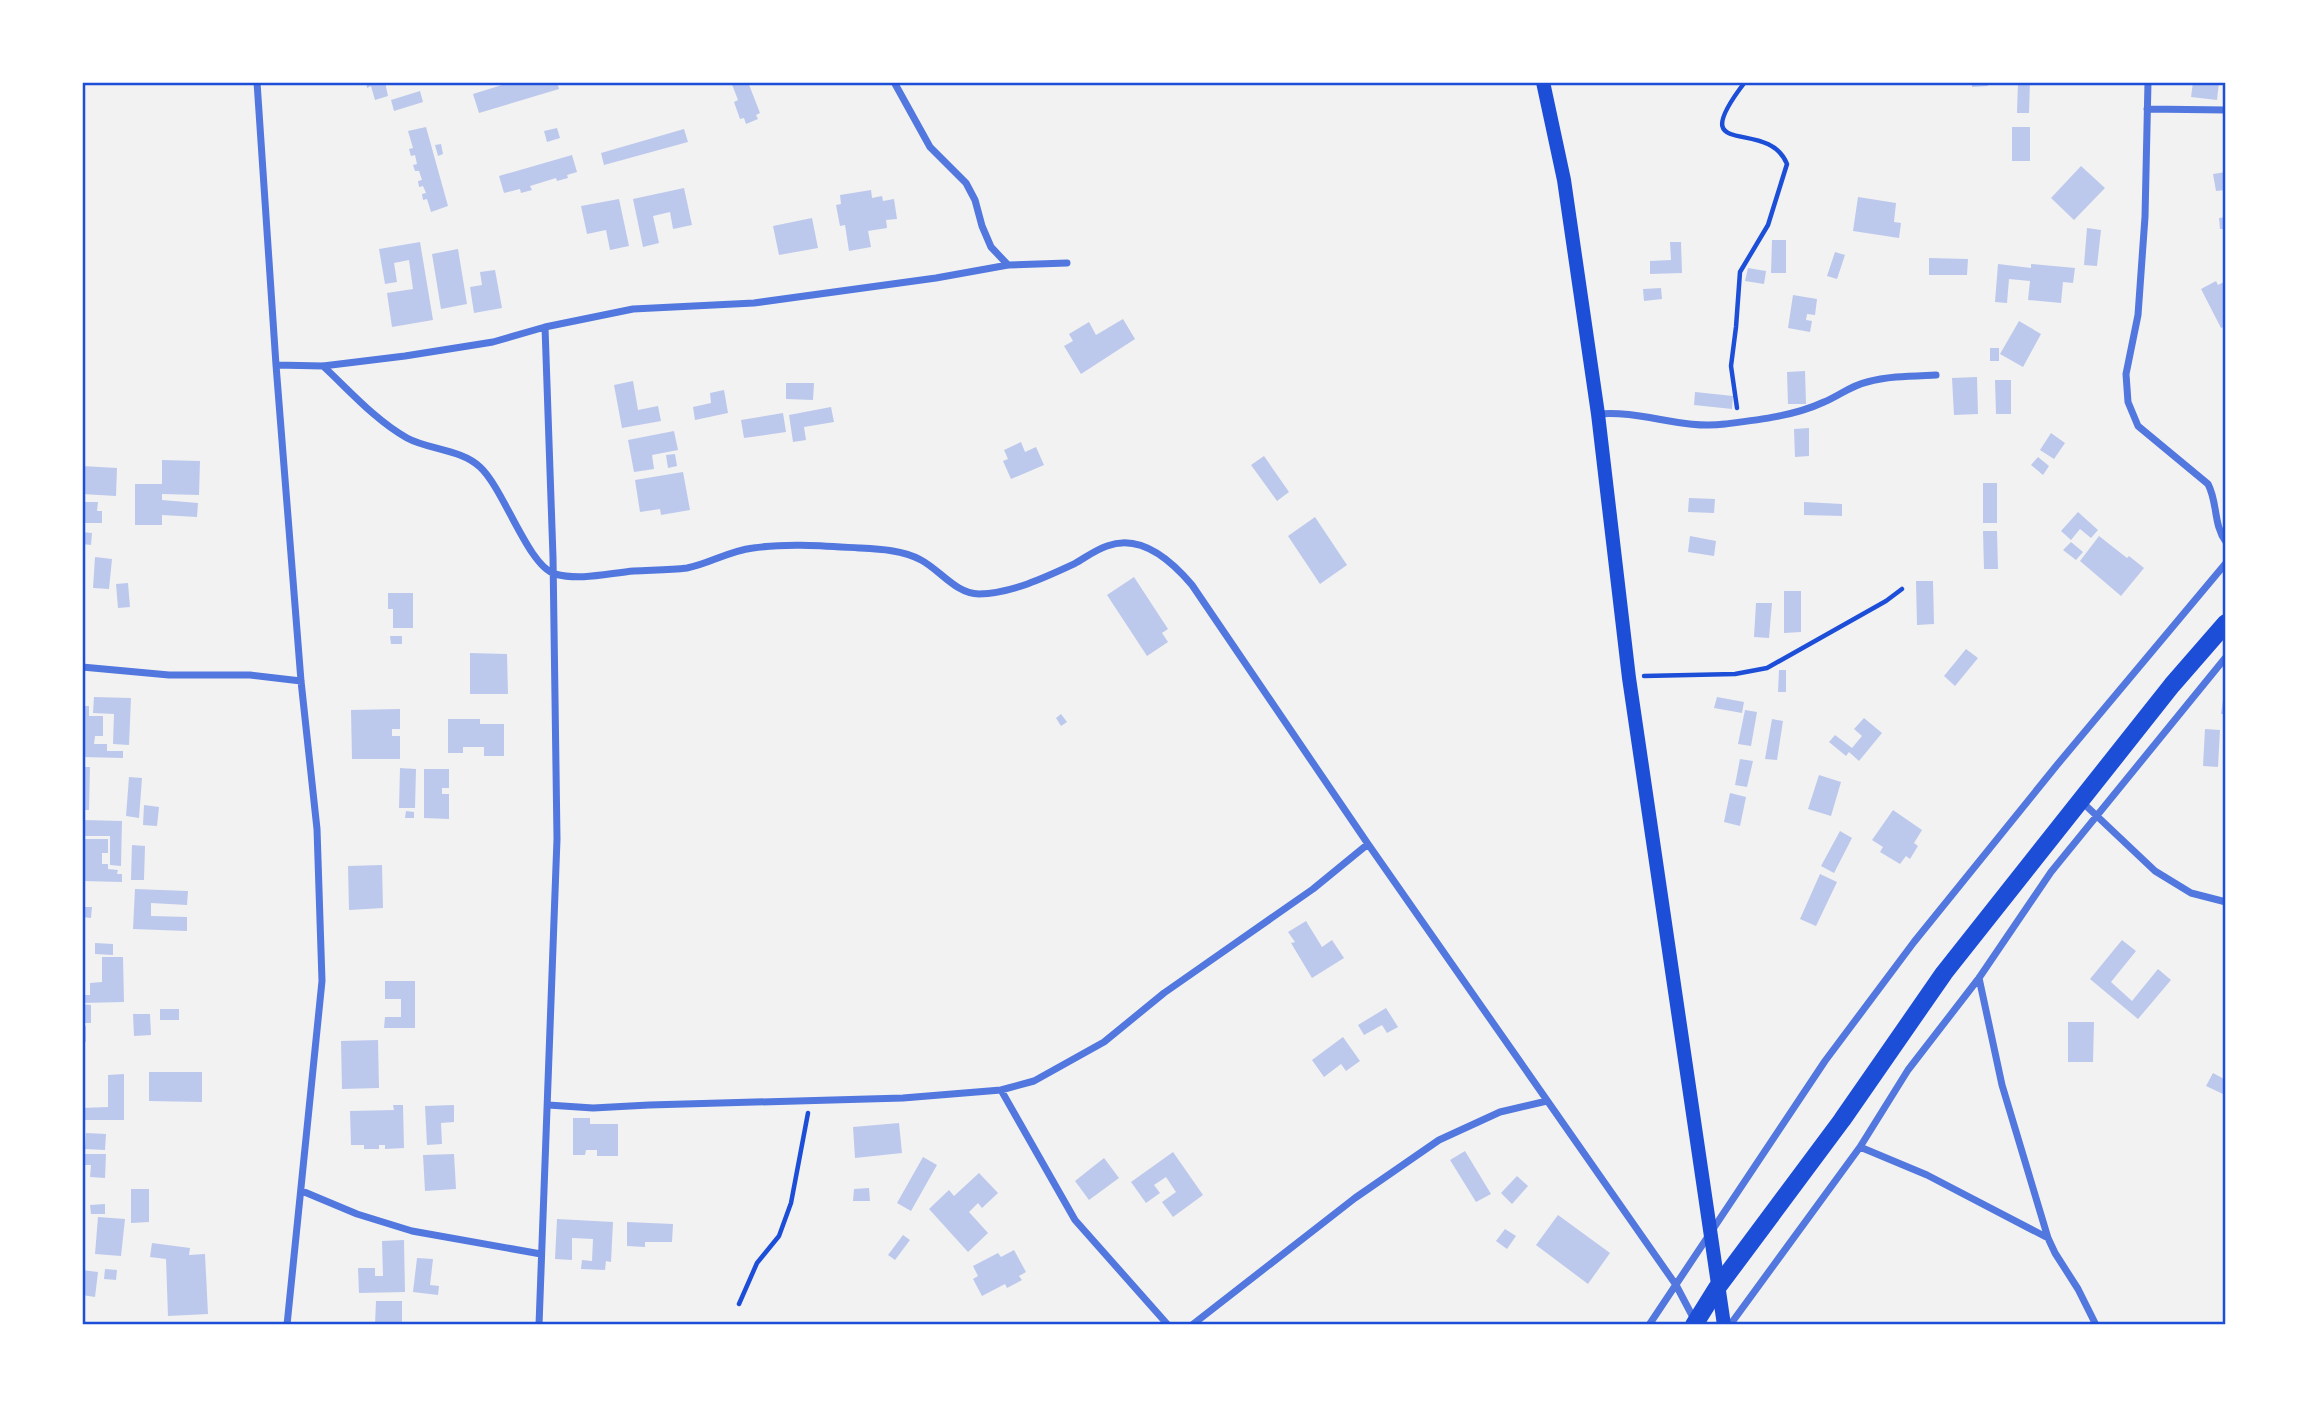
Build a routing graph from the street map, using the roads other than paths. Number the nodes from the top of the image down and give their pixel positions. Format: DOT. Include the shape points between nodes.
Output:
graph roads {
  1 [pos="257,82"];
  2 [pos="894,82"];
  3 [pos="1543,82"];
  4 [pos="2148,82"];
  5 [pos="2147,109"];
  6 [pos="2226,110"];
  7 [pos="1067,262"];
  8 [pos="1008,265"];
  9 [pos="545,327"];
  10 [pos="276,365"];
  11 [pos="323,366"];
  12 [pos="1936,375"];
  13 [pos="1598,414"];
  14 [pos="2226,542"];
  15 [pos="2226,563"];
  16 [pos="553,573"];
  17 [pos="2226,623"];
  18 [pos="2226,657"];
  19 [pos="82,667"];
  20 [pos="301,681"];
  21 [pos="2080,801"];
  22 [pos="2095,816"];
  23 [pos="1368,844"];
  24 [pos="2226,902"];
  25 [pos="1979,978"];
  26 [pos="1001,1090"];
  27 [pos="1547,1101"];
  28 [pos="548,1105"];
  29 [pos="1860,1147"];
  30 [pos="302,1191"];
  31 [pos="1710,1234"];
  32 [pos="2048,1238"];
  33 [pos="541,1254"];
  34 [pos="1676,1285"];
  35 [pos="1717,1288"];
  36 [pos="1695,1323"];
  37 [pos="286,1325"];
  38 [pos="539,1325"];
  39 [pos="1168,1325"];
  40 [pos="1192,1325"];
  41 [pos="1649,1325"];
  42 [pos="1724,1325"];
  43 [pos="1730,1325"];
  44 [pos="2096,1325"];
  1 -- 10 [label="street"];
  2 -- 8 [label="street" via="930,147 966,183 991,247"];
  3 -- 13 [label="main road" via="1564,180"];
  4 -- 5 [label="street"];
  5 -- 6 [label="street"];
  5 -- 14 [label="street" via="2145,217 2138,315 2126,374 2128,402 2138,426 2207,484 2214,496 2218,531"];
  7 -- 8 [label="street"];
  8 -- 9 [label="street" via="754,303 633,309"];
  9 -- 11 [label="street" via="493,342"];
  9 -- 16 [label="street"];
  10 -- 11 [label="street"];
  10 -- 20 [label="street"];
  11 -- 16 [label="street" via="409,439 479,465 534,555"];
  12 -- 13 [label="street" via="1868,381 1799,411 1722,425 1686,425 1620,412"];
  13 -- 31 [label="main road" via="1629,678"];
  15 -- 31 [label="street" via="1914,942 1825,1061"];
  16 -- 23 [label="street" via="590,576 688,568 731,551 757,547 862,548 907,554 974,594 1025,584 1119,543 1148,548 1178,568 1192,585"];
  16 -- 28 [label="street" via="557,839"];
  17 -- 21 [label="main road"];
  18 -- 22 [label="street"];
  19 -- 20 [label="street"];
  20 -- 30 [label="street" via="317,829 323,981"];
  21 -- 22 [label="street"];
  21 -- 35 [label="main road" via="1944,972 1842,1120"];
  22 -- 24 [label="street" via="2155,871 2191,893"];
  22 -- 25 [label="street"];
  23 -- 26 [label="street" via="1104,1042 1034,1081"];
  23 -- 27 [label="street"];
  25 -- 29 [label="street" via="1908,1070"];
  25 -- 32 [label="street" via="2002,1085"];
  26 -- 28 [label="street" via="811,1102 593,1108"];
  26 -- 39 [label="street" via="1075,1220"];
  27 -- 34 [label="street"];
  27 -- 40 [label="street" via="1500,1112 1439,1140 1355,1198"];
  28 -- 33 [label="street"];
  29 -- 32 [label="street" via="1927,1175"];
  29 -- 43 [label="street"];
  30 -- 33 [label="street" via="412,1231"];
  30 -- 37 [label="street"];
  31 -- 34 [label="street"];
  31 -- 35 [label="main road"];
  32 -- 44 [label="street"];
  33 -- 38 [label="street"];
  34 -- 36 [label="street"];
  34 -- 41 [label="street"];
  35 -- 36 [label="main road"];
  35 -- 42 [label="main road"];
}
